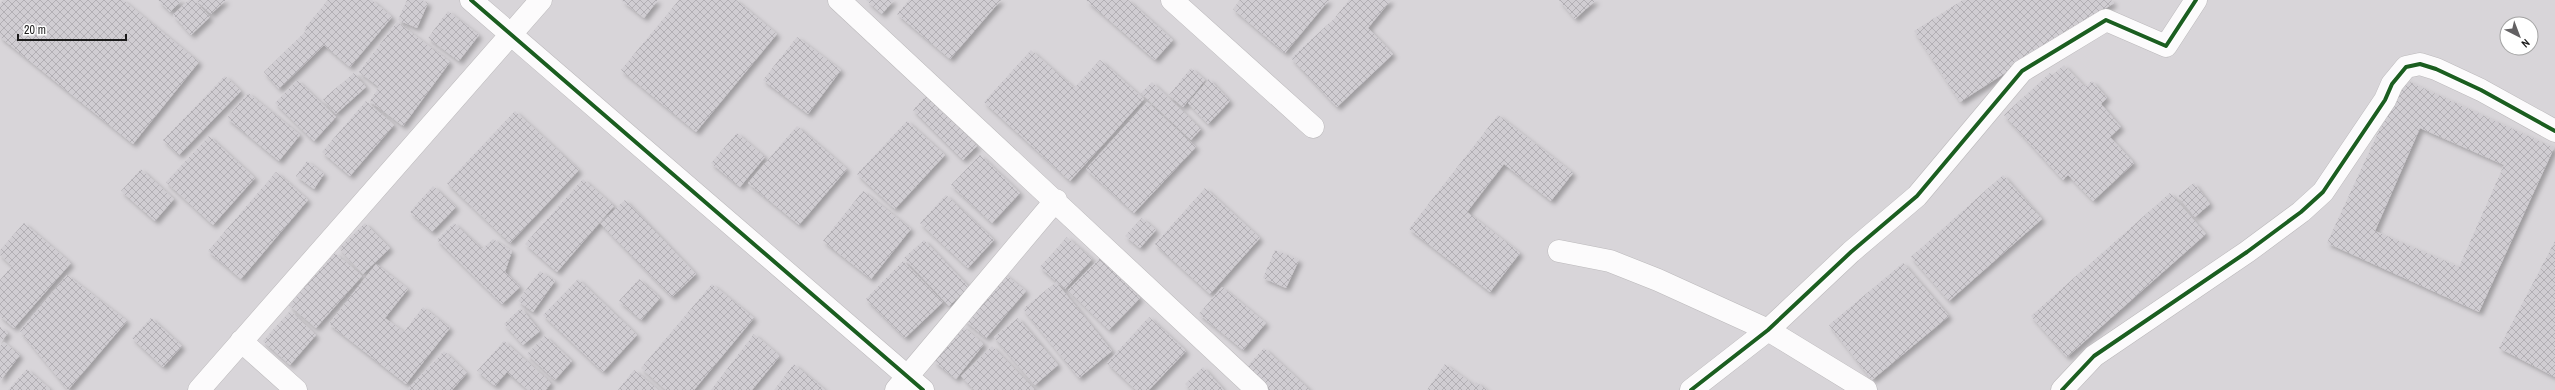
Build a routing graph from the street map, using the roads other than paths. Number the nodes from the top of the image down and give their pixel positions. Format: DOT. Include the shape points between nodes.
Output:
graph roads {
  1 [pos="471,0"];
  2 [pos="542,0"];
  3 [pos="840,0"];
  4 [pos="1172,0"];
  5 [pos="2196,0"];
  6 [pos="512,35"];
  7 [pos="1313,127"];
  8 [pos="2555,131"];
  9 [pos="1056,200"];
  10 [pos="1559,251"];
  11 [pos="1768,330"];
  12 [pos="241,342"];
  13 [pos="908,386"];
  14 [pos="200,390"];
  15 [pos="296,390"];
  16 [pos="1257,390"];
  17 [pos="1691,390"];
  18 [pos="1866,390"];
  19 [pos="2062,390"];
  1 -- 6 [label="street"];
  2 -- 6 [label="street"];
  3 -- 9 [label="street"];
  4 -- 7 [label="street"];
  5 -- 11 [label="street" via="2166,46 2106,20 2022,71 1917,196 1851,252"];
  6 -- 12 [label="street"];
  6 -- 13 [label="street"];
  8 -- 19 [label="street" via="2481,90 2436,69 2420,64 2406,67 2392,84 2385,100 2323,192 2248,252 2094,356"];
  9 -- 13 [label="street"];
  9 -- 16 [label="street"];
  10 -- 11 [label="street" via="1610,261"];
  11 -- 17 [label="street"];
  11 -- 18 [label="street"];
  12 -- 14 [label="street"];
  12 -- 15 [label="street"];
}
